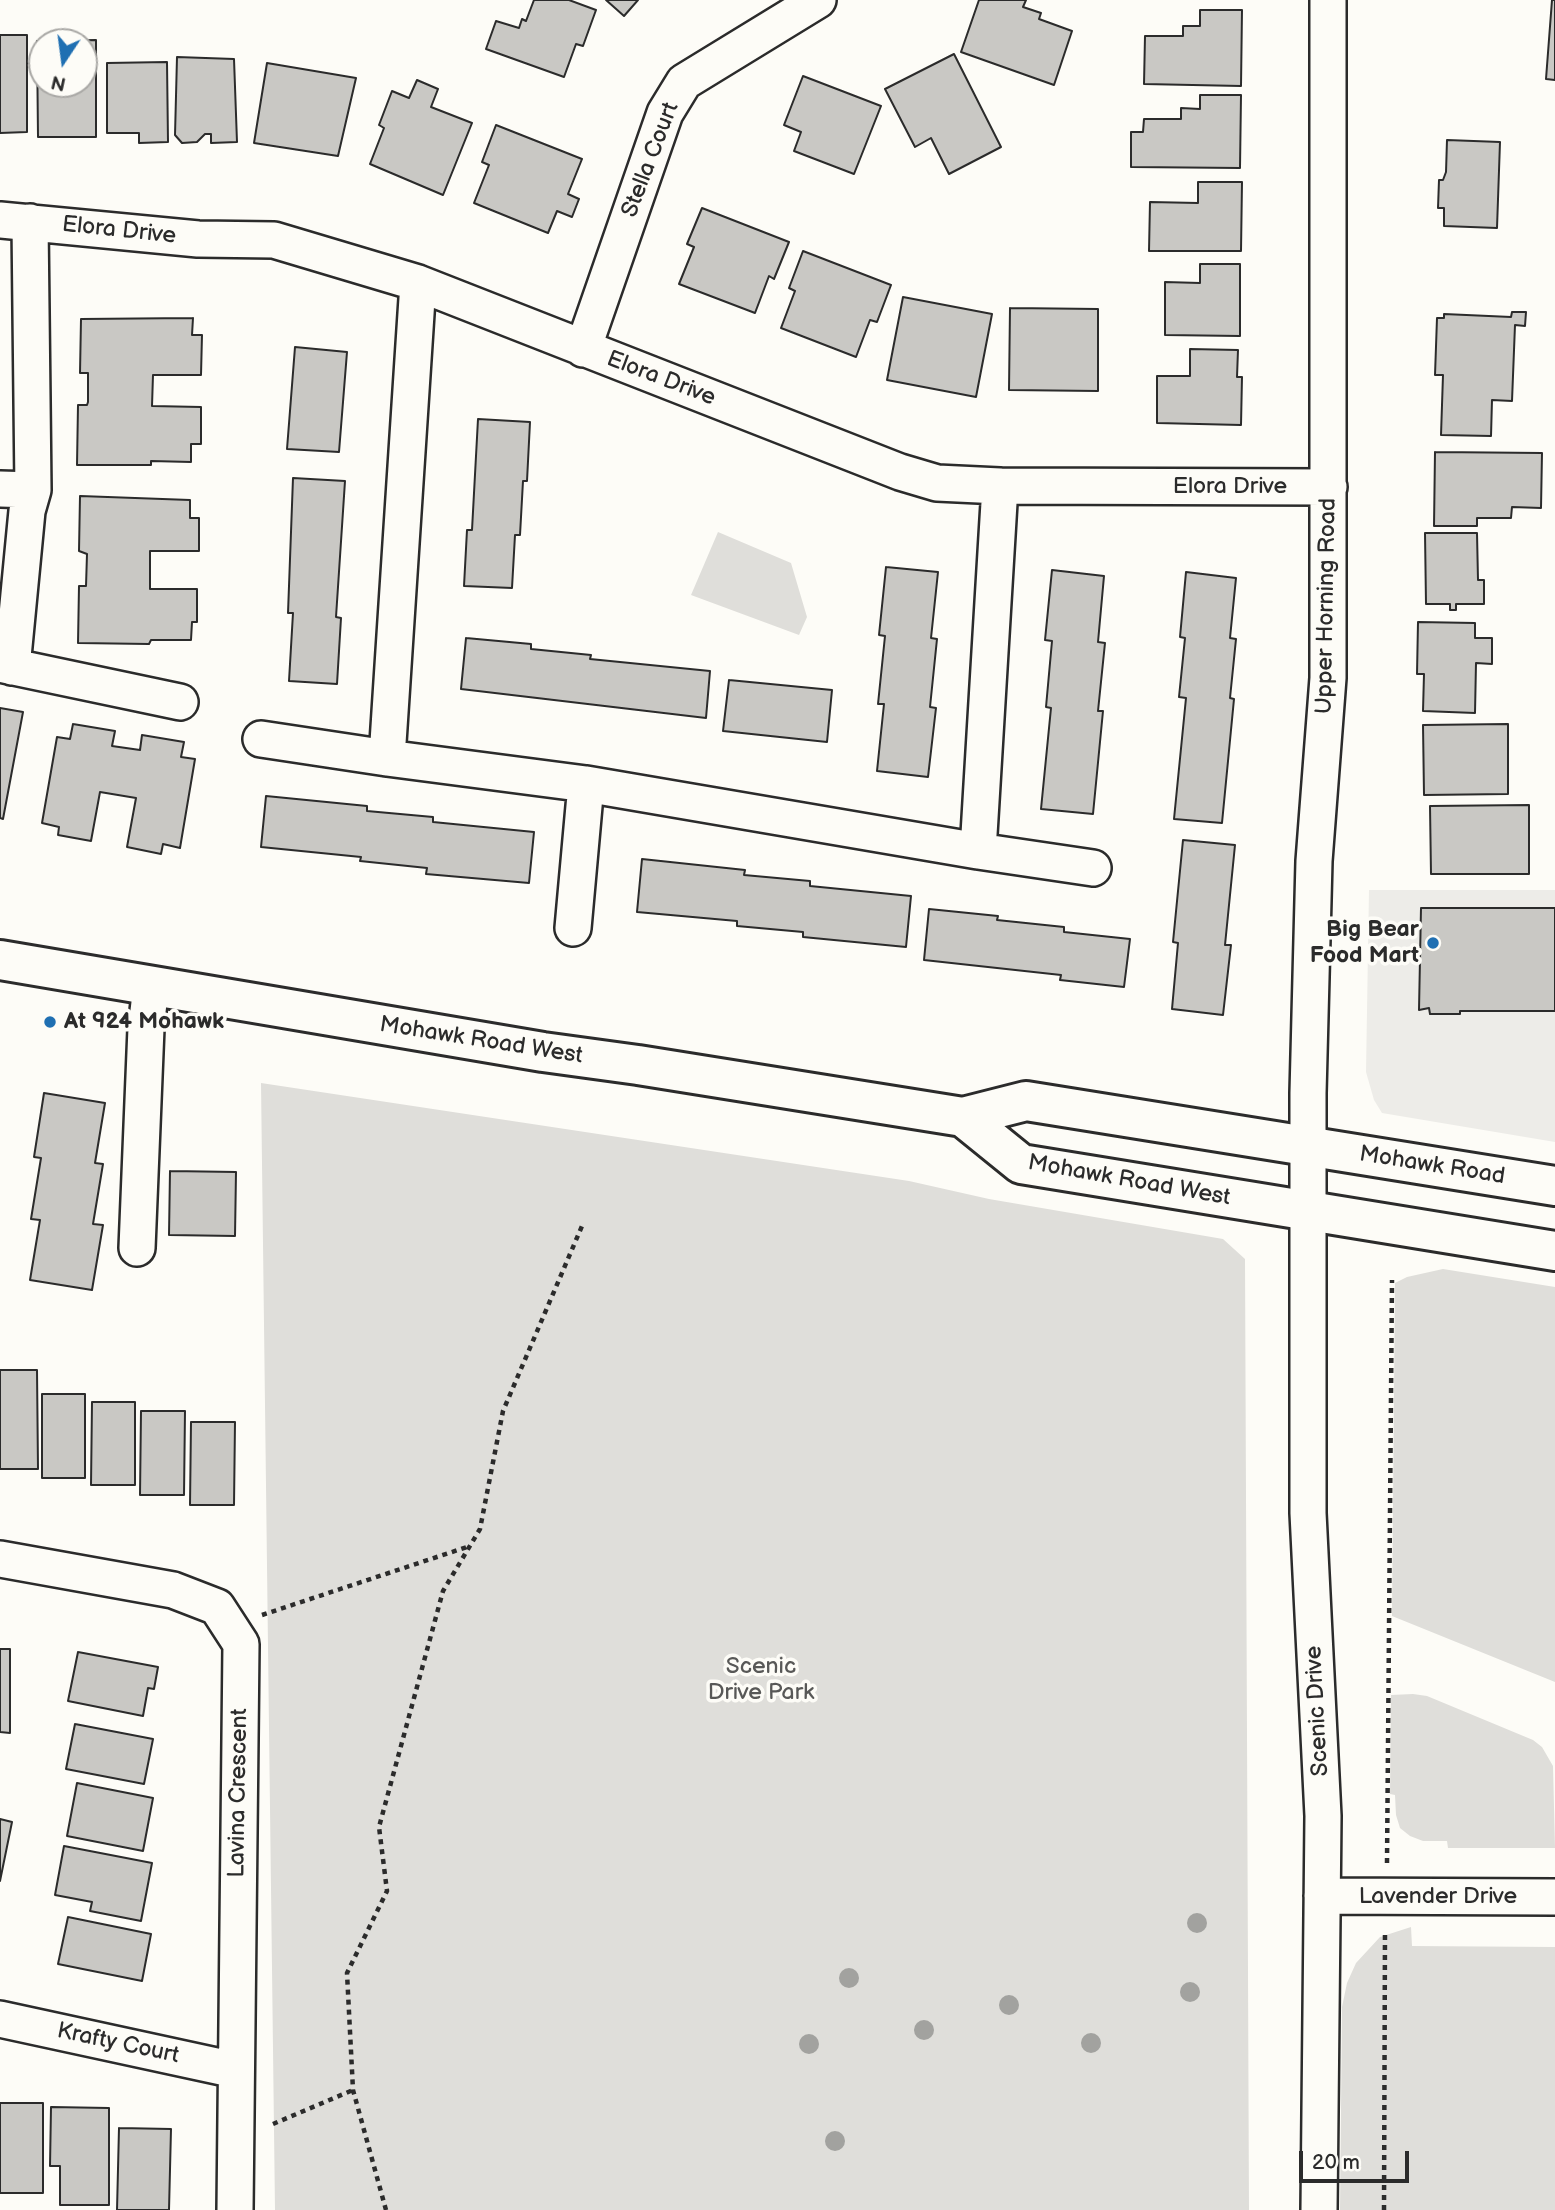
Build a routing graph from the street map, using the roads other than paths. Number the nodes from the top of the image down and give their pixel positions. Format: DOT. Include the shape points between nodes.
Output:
graph roads {
  1 [pos="818,0"];
  2 [pos="1328,0"];
  3 [pos="15,221"];
  4 [pos="418,283"];
  5 [pos="583,349"];
  6 [pos="1000,486"];
  7 [pos="1329,487"];
  8 [pos="16,489"];
  9 [pos="6,665"];
  10 [pos="180,702"];
  11 [pos="261,739"];
  12 [pos="387,758"];
  13 [pos="586,784"];
  14 [pos="978,851"];
  15 [pos="1093,868"];
  16 [pos="573,928"];
  17 [pos="0,960"];
  18 [pos="151,986"];
  19 [pos="963,1117"];
  20 [pos="1308,1146"];
  21 [pos="1555,1186"];
  22 [pos="1309,1212"];
  23 [pos="137,1248"];
  24 [pos="1555,1251"];
  25 [pos="0,1559"];
  26 [pos="1321,1896"];
  27 [pos="1555,1897"];
  28 [pos="0,2019"];
  29 [pos="235,2070"];
  30 [pos="235,2210"];
  31 [pos="1318,2210"];
  1 -- 5 [label="street, Stella Court" via="684,82 666,113"];
  2 -- 7 [label="street, Upper Horning Road"];
  3 -- 4 [label="street, Elora Drive" via="198,239 274,240"];
  3 -- 8 [label="street"];
  4 -- 5 [label="street, Elora Drive"];
  4 -- 12 [label="street"];
  5 -- 6 [label="street, Elora Drive" via="900,472 937,483"];
  6 -- 7 [label="street, Elora Drive"];
  6 -- 14 [label="street"];
  7 -- 20 [label="street, Upper Horning Road" via="1328,678 1314,861"];
  8 -- 9 [label="street" via="27,511"];
  9 -- 10 [label="street"];
  11 -- 12 [label="street"];
  12 -- 13 [label="street"];
  13 -- 14 [label="street"];
  13 -- 16 [label="street"];
  14 -- 15 [label="street"];
  17 -- 18 [label="main road, Mohawk Road West"];
  18 -- 19 [label="main road, Mohawk Road West"];
  18 -- 23 [label="street"];
  19 -- 20 [label="main road, Mohawk Road West" via="1026,1101"];
  19 -- 22 [label="main road, Mohawk Road West" via="1021,1164"];
  20 -- 21 [label="main road, Mohawk Road"];
  20 -- 22 [label="street, Upper Horning Road"];
  22 -- 24 [label="main road"];
  22 -- 26 [label="street, Scenic Drive" via="1308,1513 1322,1766"];
  25 -- 29 [label="street, Lavina Crescent" via="173,1590 217,1607 241,1644"];
  26 -- 27 [label="street, Lavender Drive"];
  26 -- 31 [label="street, Scenic Drive"];
  28 -- 29 [label="street, Krafty Court"];
  29 -- 30 [label="street, Lavina Crescent"];
}
